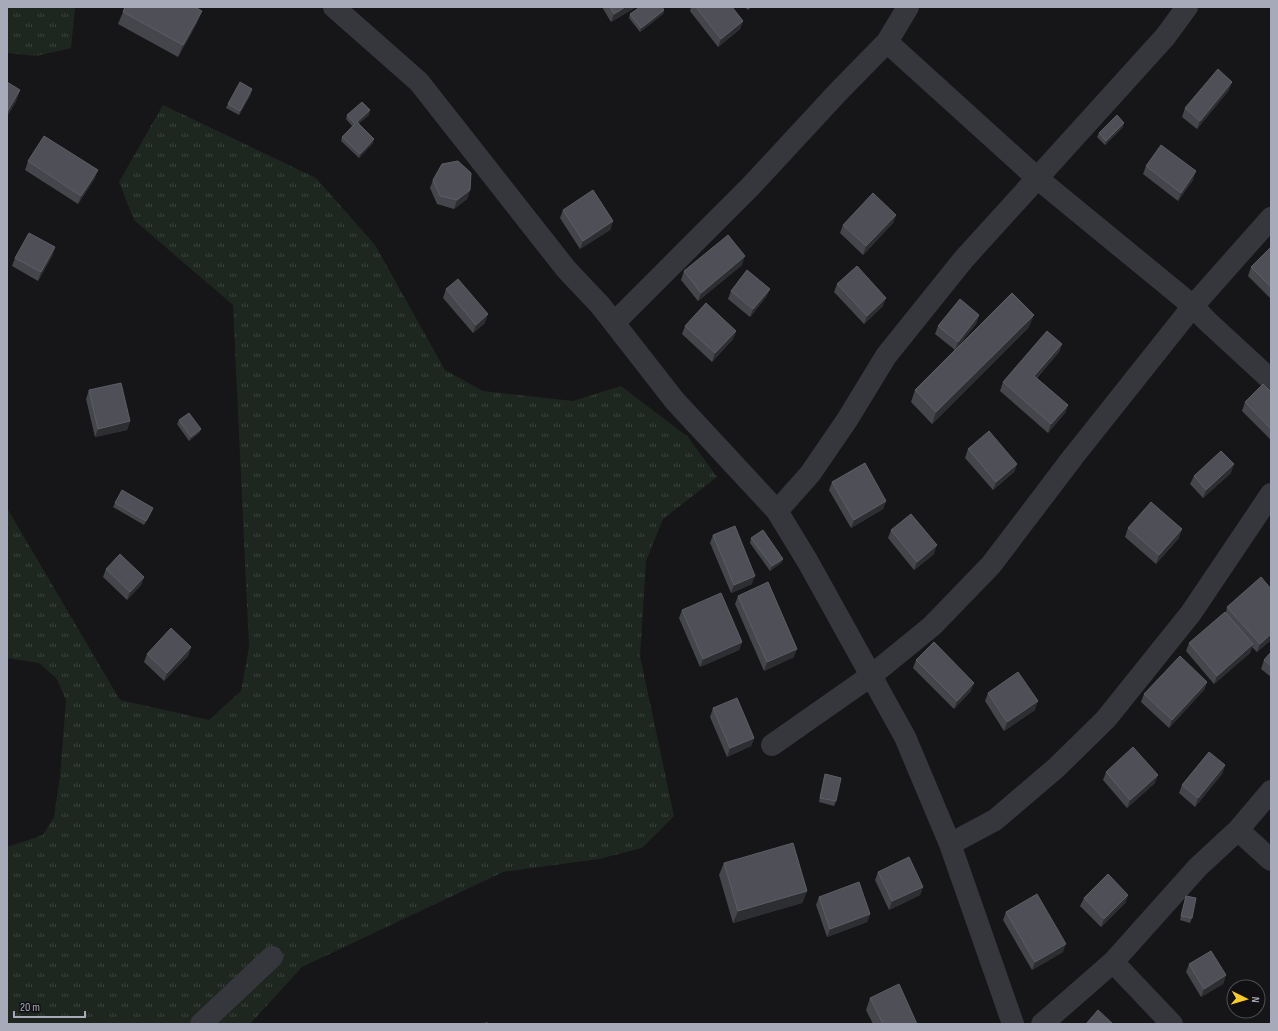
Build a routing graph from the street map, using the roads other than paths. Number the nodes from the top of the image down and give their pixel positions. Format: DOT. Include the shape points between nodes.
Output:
graph roads {
  1 [pos="334,7"];
  2 [pos="908,7"];
  3 [pos="1188,7"];
  4 [pos="888,42"];
  5 [pos="1037,178"];
  6 [pos="1271,218"];
  7 [pos="1193,306"];
  8 [pos="614,324"];
  9 [pos="1271,380"];
  10 [pos="1271,494"];
  11 [pos="777,511"];
  12 [pos="872,675"];
  13 [pos="772,745"];
  14 [pos="1271,791"];
  15 [pos="1238,830"];
  16 [pos="950,844"];
  17 [pos="1271,860"];
  18 [pos="272,957"];
  19 [pos="1113,962"];
  20 [pos="201,1024"];
  21 [pos="1013,1024"];
  22 [pos="1042,1024"];
  23 [pos="1172,1024"];
  1 -- 8 [label="street" via="419,82 566,269"];
  2 -- 4 [label="street"];
  3 -- 5 [label="street" via="1165,37"];
  4 -- 5 [label="street"];
  4 -- 8 [label="street"];
  5 -- 7 [label="street"];
  5 -- 11 [label="street" via="963,260 886,356 810,474"];
  6 -- 7 [label="street"];
  7 -- 9 [label="street"];
  7 -- 12 [label="street" via="991,564 932,626"];
  8 -- 11 [label="street" via="675,401"];
  10 -- 16 [label="street" via="1191,613 1106,719 1056,768 995,820"];
  11 -- 12 [label="street"];
  12 -- 13 [label="street"];
  12 -- 16 [label="street" via="905,736"];
  14 -- 15 [label="street"];
  15 -- 17 [label="street"];
  15 -- 19 [label="street" via="1198,867"];
  16 -- 21 [label="street"];
  18 -- 20 [label="street"];
  19 -- 22 [label="street"];
  19 -- 23 [label="street"];
}
